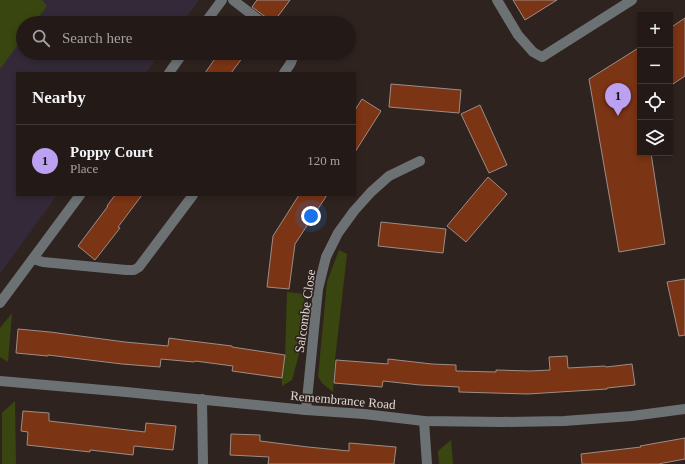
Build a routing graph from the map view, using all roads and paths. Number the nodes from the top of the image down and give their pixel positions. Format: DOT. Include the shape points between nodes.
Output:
graph roads {
  1 [pos="222,0"];
  2 [pos="233,0"];
  3 [pos="498,0"];
  4 [pos="632,0"];
  5 [pos="210,16"];
  6 [pos="254,16"];
  7 [pos="178,60"];
  8 [pos="292,60"];
  9 [pos="170,72"];
  10 [pos="285,72"];
  11 [pos="420,161"];
  12 [pos="79,196"];
  13 [pos="192,196"];
  14 [pos="33,259"];
  15 [pos="0,303"];
  16 [pos="0,381"];
  17 [pos="202,399"];
  18 [pos="685,409"];
  19 [pos="306,410"];
  20 [pos="424,421"];
  21 [pos="203,464"];
  22 [pos="427,464"];
  1 -- 5 [label="street"];
  2 -- 6 [label="street"];
  3 -- 4 [label="street" via="518,35 533,52 542,57"];
  7 -- 9 [label="street"];
  8 -- 10 [label="street"];
  11 -- 19 [label="street, Salcombe Close" via="389,176 371,192 338,233 326,257 318,289"];
  12 -- 14 [label="street"];
  13 -- 14 [label="street" via="139,267 134,270 69,265"];
  14 -- 15 [label="street"];
  16 -- 17 [label="street, Remembrance Road"];
  17 -- 19 [label="street, Remembrance Road"];
  17 -- 21 [label="street"];
  18 -- 20 [label="street, Remembrance Road" via="564,421"];
  19 -- 20 [label="street, Remembrance Road"];
  20 -- 22 [label="street"];
}
